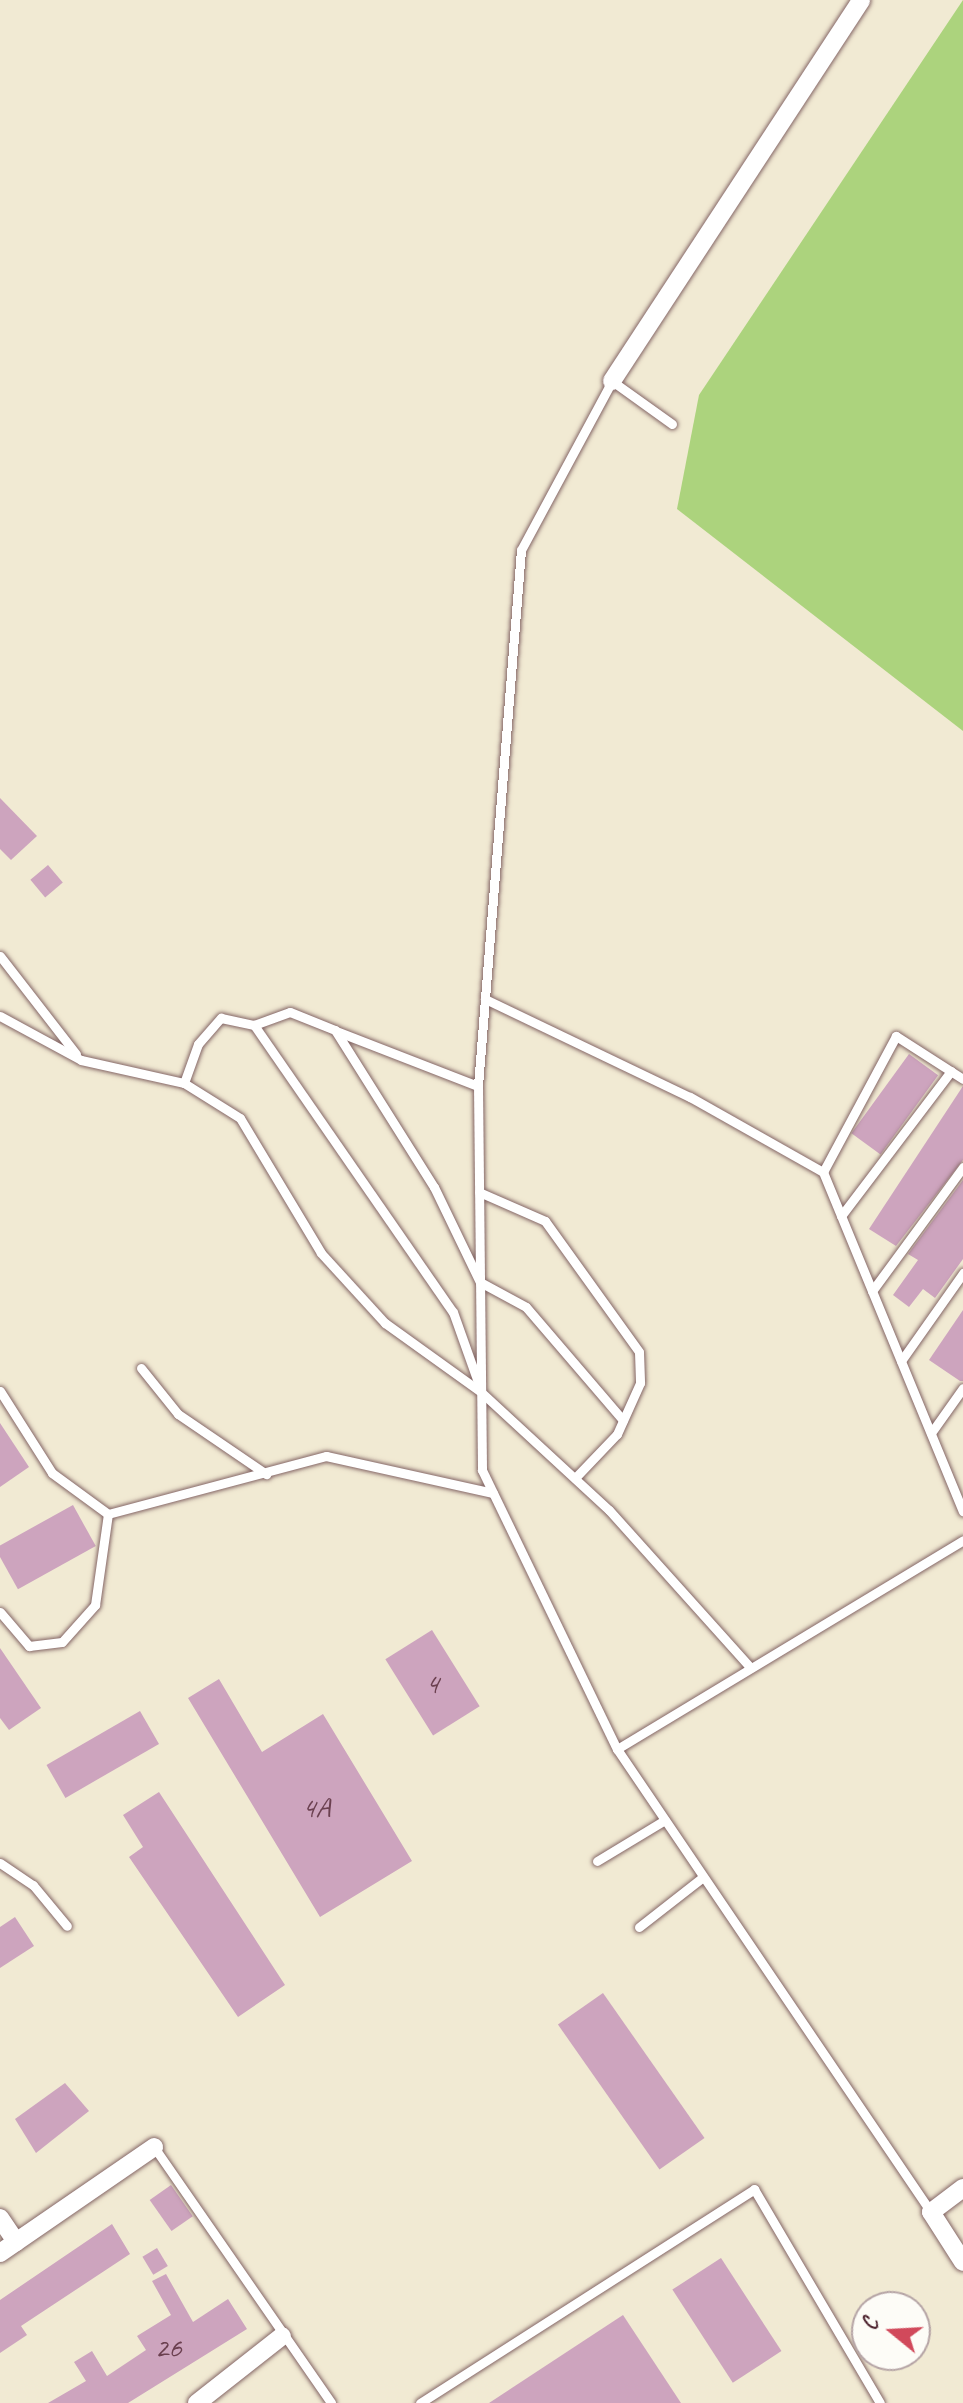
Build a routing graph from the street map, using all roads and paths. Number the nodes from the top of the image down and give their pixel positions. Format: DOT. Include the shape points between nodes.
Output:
graph roads {
  1 [pos="861,0"];
  2 [pos="612,381"];
  3 [pos="672,424"];
  4 [pos="0,956"];
  5 [pos="485,999"];
  6 [pos="0,1016"];
  7 [pos="254,1025"];
  8 [pos="335,1030"];
  9 [pos="81,1060"];
  10 [pos="951,1071"];
  11 [pos="963,1079"];
  12 [pos="184,1083"];
  13 [pos="478,1086"];
  14 [pos="963,1167"];
  15 [pos="823,1172"];
  16 [pos="479,1192"];
  17 [pos="841,1216"];
  18 [pos="963,1273"];
  19 [pos="480,1282"];
  20 [pos="872,1291"];
  21 [pos="901,1361"];
  22 [pos="141,1368"];
  23 [pos="963,1388"];
  24 [pos="0,1391"];
  25 [pos="481,1392"];
  26 [pos="623,1420"];
  27 [pos="931,1433"];
  28 [pos="266,1474"];
  29 [pos="575,1478"];
  30 [pos="493,1493"];
  31 [pos="963,1510"];
  32 [pos="108,1514"];
  33 [pos="963,1540"];
  34 [pos="0,1612"];
  35 [pos="751,1668"];
  36 [pos="617,1749"];
  37 [pos="665,1820"];
  38 [pos="597,1861"];
  39 [pos="3,1869"];
  40 [pos="703,1877"];
  41 [pos="67,1926"];
  42 [pos="639,1927"];
  43 [pos="154,2147"];
  44 [pos="963,2188"];
  45 [pos="931,2212"];
  46 [pos="0,2218"];
  47 [pos="16,2242"];
  48 [pos="0,2253"];
  49 [pos="963,2262"];
  50 [pos="282,2336"];
  51 [pos="197,2403"];
  52 [pos="331,2403"];
  53 [pos="420,2403"];
  54 [pos="880,2403"];
  1 -- 2 [label="street"];
  2 -- 3 [label="lane"];
  2 -- 5 [label="lane" via="521,550"];
  4 -- 9 [label="lane"];
  5 -- 13 [label="lane"];
  5 -- 15 [label="lane" via="690,1097"];
  6 -- 9 [label="lane"];
  7 -- 8 [label="lane" via="290,1012"];
  7 -- 12 [label="lane" via="221,1018 198,1044"];
  7 -- 25 [label="lane" via="453,1312"];
  8 -- 13 [label="lane"];
  8 -- 19 [label="lane" via="434,1187"];
  9 -- 12 [label="lane"];
  10 -- 11 [label="lane"];
  10 -- 15 [label="lane" via="896,1036"];
  10 -- 17 [label="lane"];
  12 -- 25 [label="lane" via="240,1118 321,1253 385,1323"];
  13 -- 16 [label="lane"];
  14 -- 20 [label="lane"];
  15 -- 17 [label="lane"];
  16 -- 19 [label="lane"];
  16 -- 26 [label="lane" via="545,1221 604,1295 639,1352 640,1383"];
  17 -- 20 [label="lane"];
  18 -- 21 [label="lane"];
  19 -- 25 [label="lane"];
  19 -- 26 [label="lane" via="526,1307"];
  20 -- 21 [label="lane"];
  21 -- 27 [label="lane"];
  22 -- 28 [label="lane" via="178,1414"];
  23 -- 27 [label="lane"];
  24 -- 32 [label="lane" via="52,1473"];
  25 -- 29 [label="lane"];
  25 -- 30 [label="lane" via="482,1470"];
  26 -- 29 [label="lane"];
  27 -- 31 [label="lane"];
  28 -- 30 [label="lane" via="326,1456"];
  28 -- 32 [label="lane"];
  29 -- 35 [label="lane"];
  30 -- 36 [label="lane"];
  32 -- 34 [label="lane" via="95,1605 62,1642 29,1646"];
  33 -- 35 [label="lane"];
  35 -- 36 [label="lane"];
  36 -- 37 [label="lane"];
  37 -- 38 [label="lane"];
  37 -- 40 [label="lane"];
  39 -- 41 [label="lane"];
  40 -- 42 [label="lane"];
  40 -- 45 [label="lane"];
  43 -- 47 [label="street"];
  43 -- 50 [label="lane" via="212,2221"];
  44 -- 45 [label="street"];
  45 -- 49 [label="street"];
  46 -- 47 [label="street"];
  47 -- 48 [label="street"];
  50 -- 51 [label="street"];
  50 -- 52 [label="lane"];
  53 -- 54 [label="lane" via="754,2189"];
}
